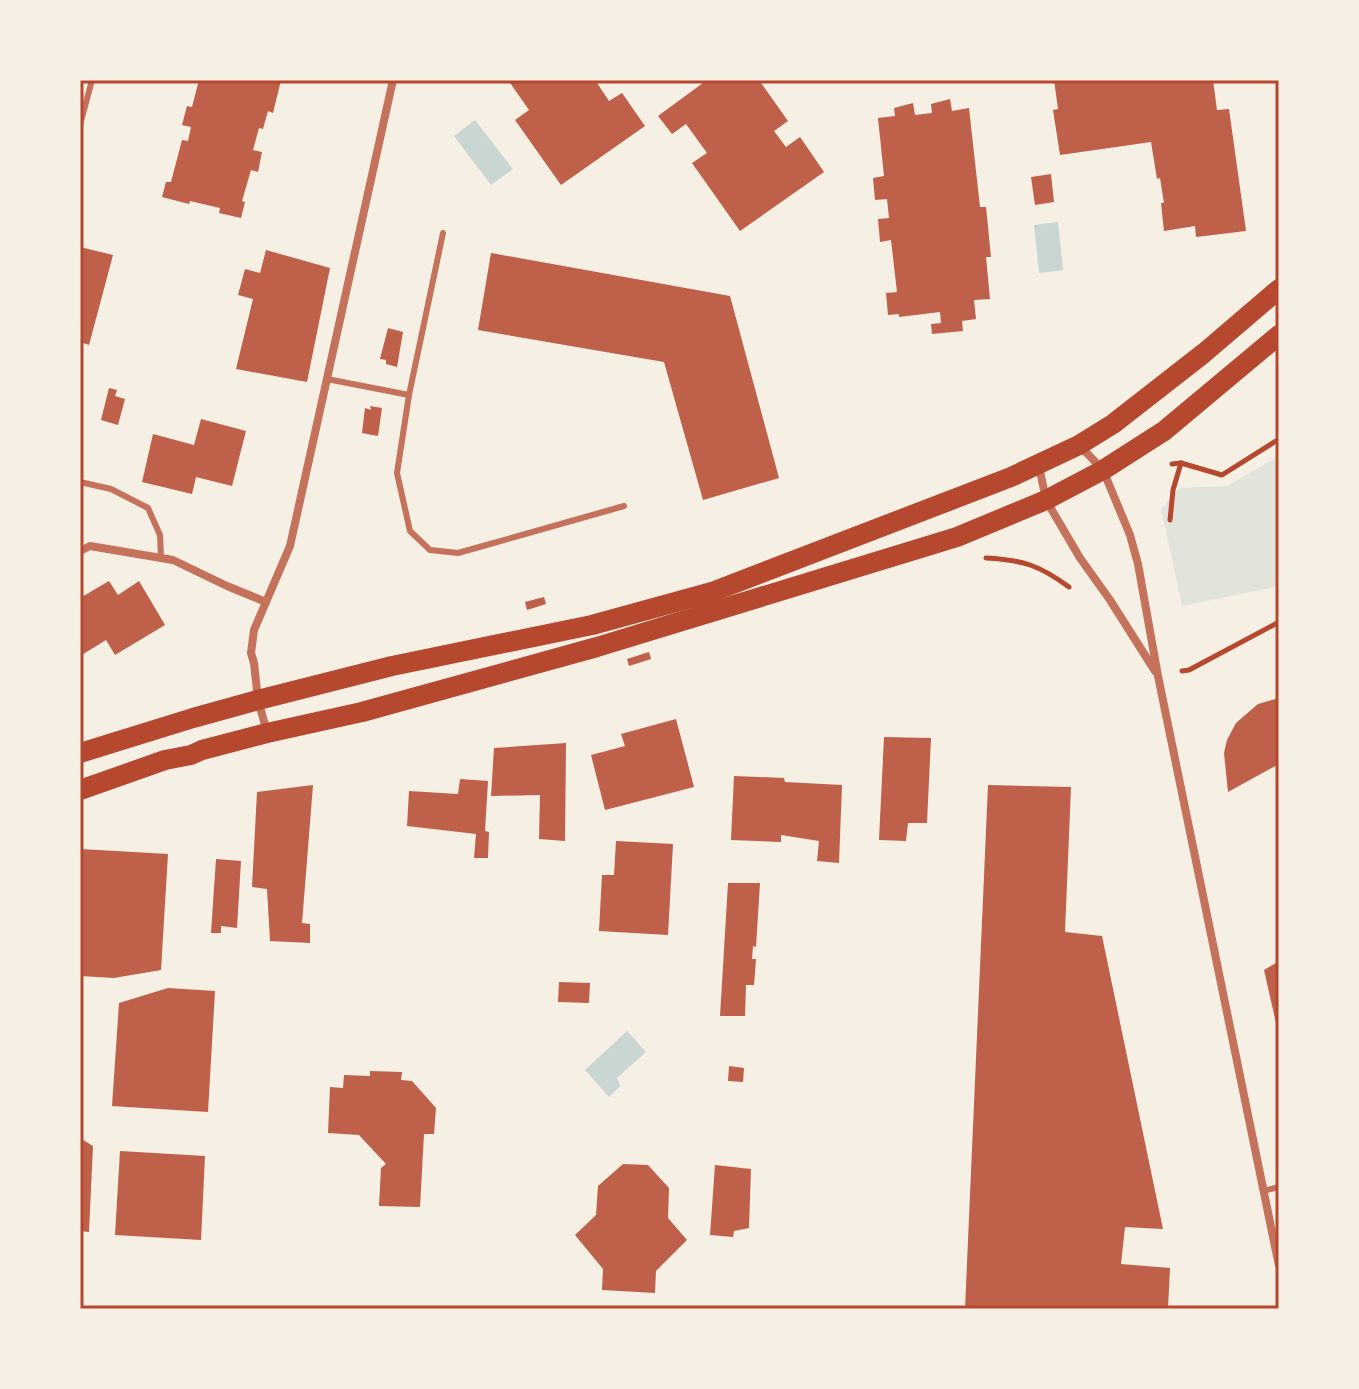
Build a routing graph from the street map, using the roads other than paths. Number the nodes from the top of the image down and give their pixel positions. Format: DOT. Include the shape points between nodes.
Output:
graph roads {
  1 [pos="92,80"];
  2 [pos="393,80"];
  3 [pos="80,125"];
  4 [pos="443,233"];
  5 [pos="1279,289"];
  6 [pos="1279,335"];
  7 [pos="327,379"];
  8 [pos="409,395"];
  9 [pos="1079,445"];
  10 [pos="1039,465"];
  11 [pos="1103,470"];
  12 [pos="80,482"];
  13 [pos="1046,500"];
  14 [pos="624,506"];
  15 [pos="80,551"];
  16 [pos="161,558"];
  17 [pos="266,602"];
  18 [pos="1158,676"];
  19 [pos="258,700"];
  20 [pos="267,733"];
  21 [pos="80,753"];
  22 [pos="80,790"];
  23 [pos="1279,1187"];
  24 [pos="1263,1191"];
  25 [pos="1279,1266"];
  1 -- 3 [label="lane"];
  2 -- 7 [label="street"];
  4 -- 8 [label="lane"];
  5 -- 9 [label="main road" via="1131,412"];
  6 -- 11 [label="main road" via="1164,431"];
  7 -- 8 [label="lane"];
  7 -- 17 [label="street" via="290,546"];
  8 -- 14 [label="lane" via="397,473 410,531 430,550 458,553"];
  9 -- 10 [label="main road"];
  9 -- 11 [label="street"];
  10 -- 13 [label="street"];
  10 -- 19 [label="main road" via="712,592 592,625"];
  11 -- 13 [label="main road"];
  11 -- 18 [label="street" via="1135,552"];
  12 -- 16 [label="lane" via="111,489 148,508 160,535"];
  13 -- 18 [label="street"];
  13 -- 20 [label="main road" via="957,537 597,647"];
  15 -- 16 [label="street" via="90,546"];
  16 -- 17 [label="street"];
  17 -- 19 [label="street" via="251,653"];
  18 -- 24 [label="street"];
  19 -- 20 [label="street"];
  19 -- 21 [label="main road"];
  20 -- 22 [label="main road"];
  23 -- 24 [label="lane"];
  24 -- 25 [label="street"];
}
